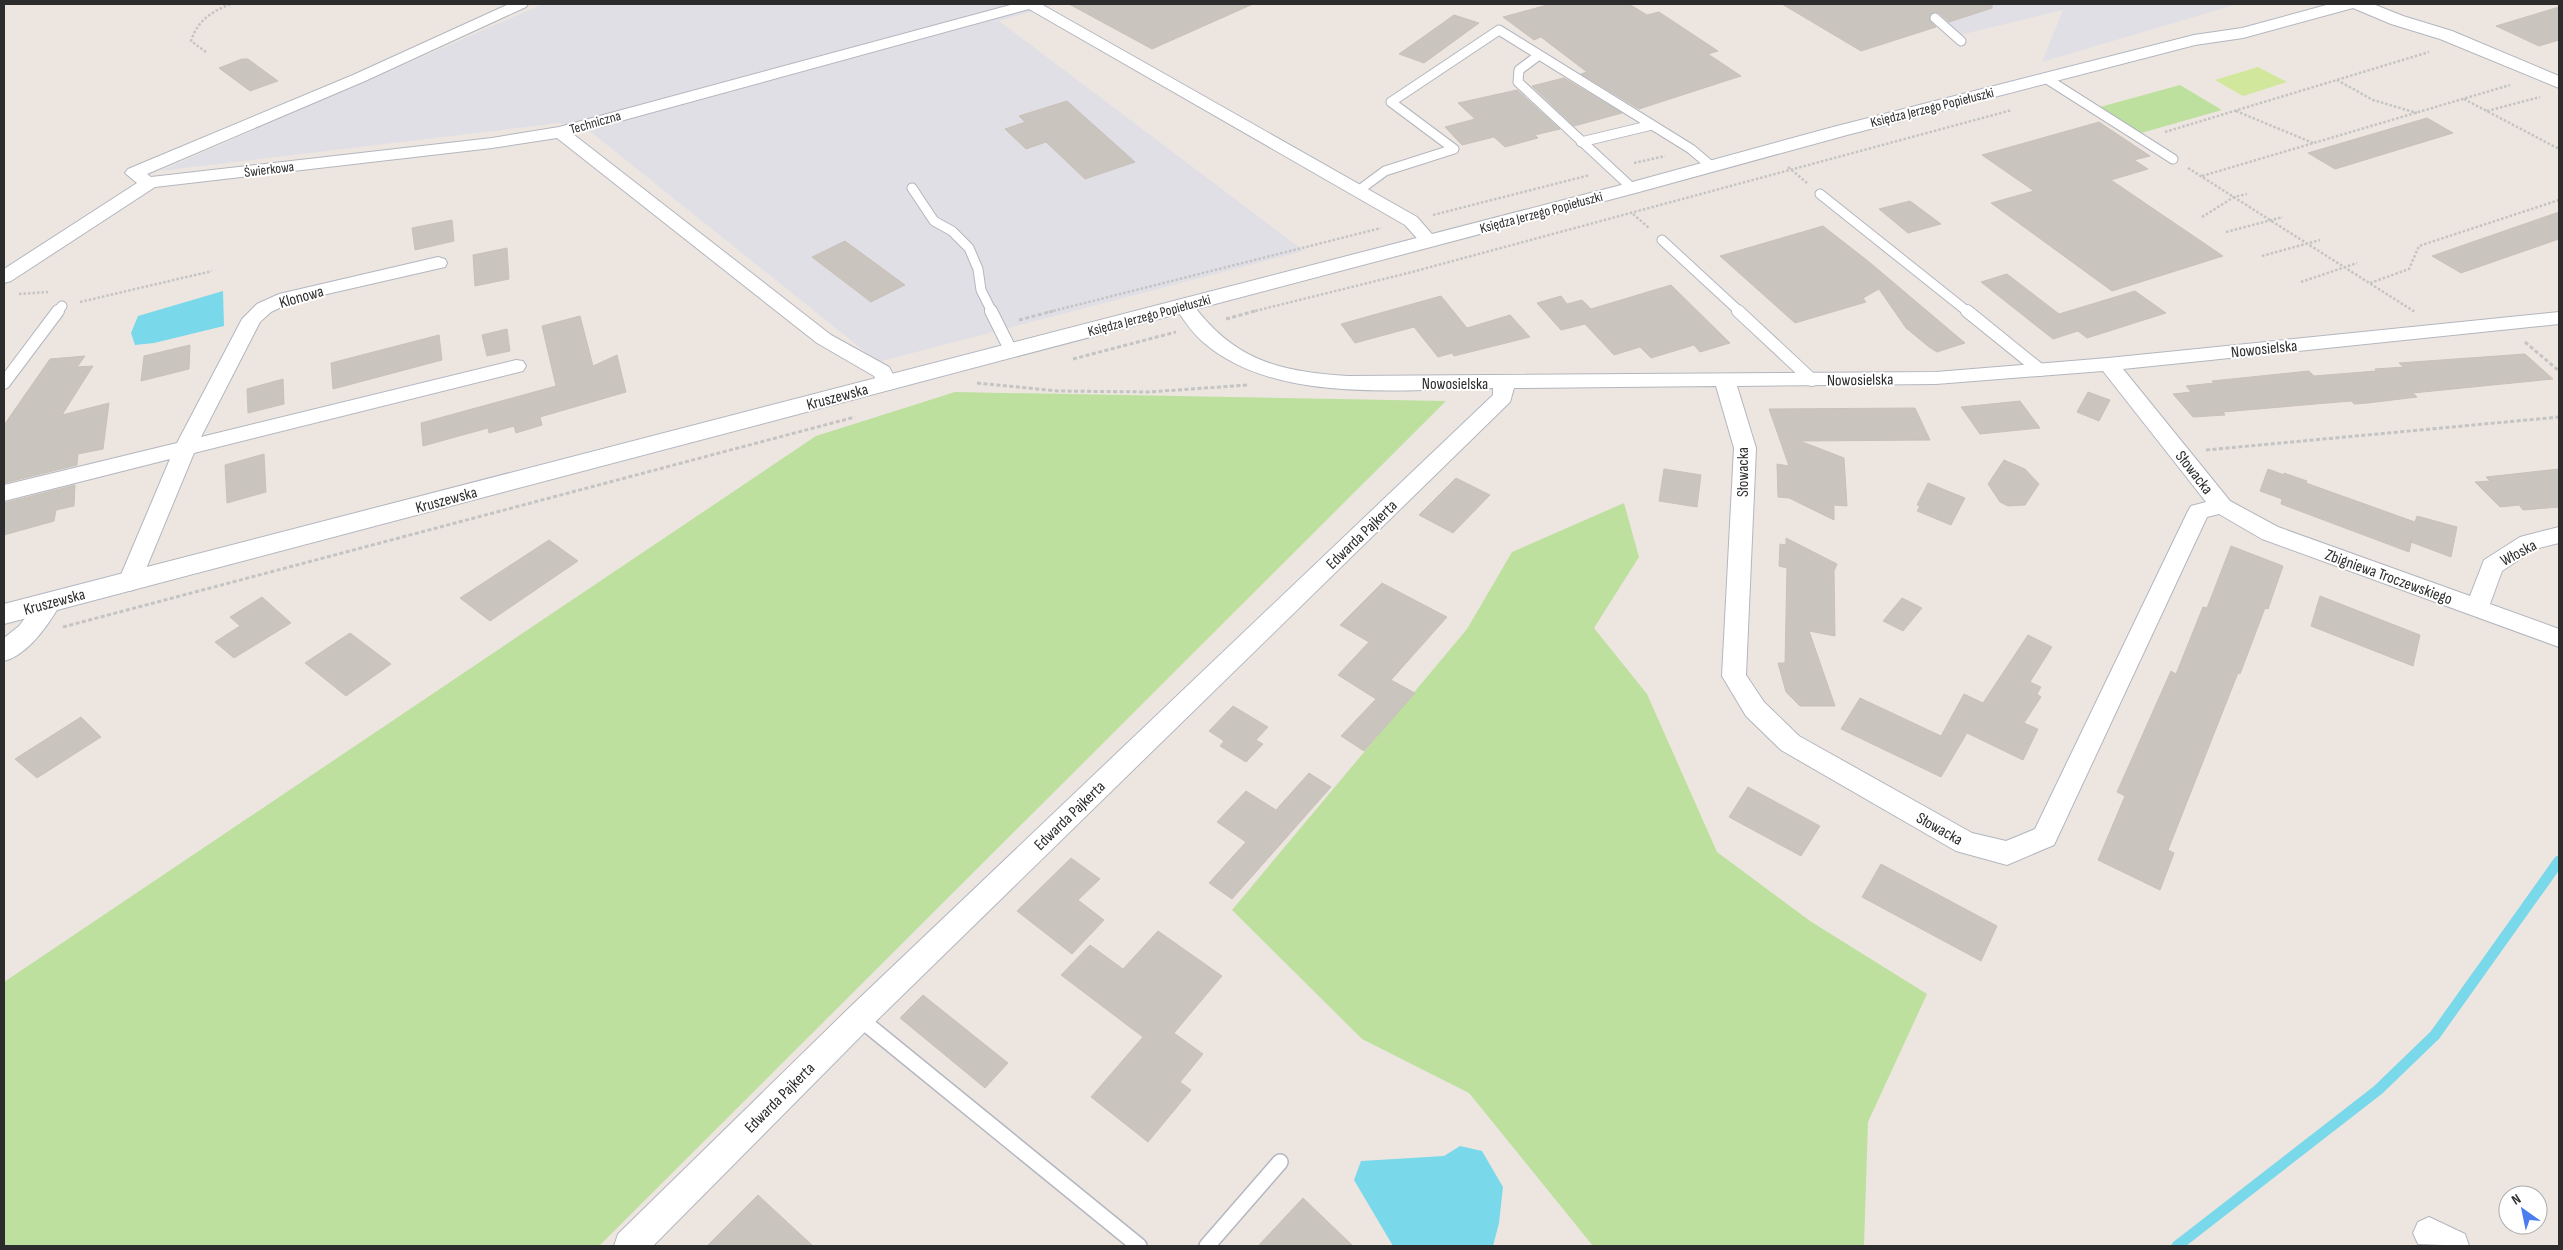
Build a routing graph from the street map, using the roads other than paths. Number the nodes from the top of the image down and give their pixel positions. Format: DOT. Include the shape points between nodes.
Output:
graph roads {
  1 [pos="521,4"];
  2 [pos="1031,4"];
  3 [pos="2293,4"];
  4 [pos="2348,4"];
  5 [pos="2359,4"];
  6 [pos="2385,4"];
  7 [pos="1935,18"];
  8 [pos="2446,35"];
  9 [pos="2194,40"];
  10 [pos="1961,41"];
  11 [pos="1539,55"];
  12 [pos="2047,79"];
  13 [pos="2553,89"];
  14 [pos="1652,125"];
  15 [pos="560,132"];
  16 [pos="1581,142"];
  17 [pos="2173,159"];
  18 [pos="1711,166"];
  19 [pos="150,182"];
  20 [pos="912,188"];
  21 [pos="1632,188"];
  22 [pos="1358,190"];
  23 [pos="1820,194"];
  24 [pos="1662,240"];
  25 [pos="1429,241"];
  26 [pos="438,263"];
  27 [pos="4,277"];
  28 [pos="62,306"];
  29 [pos="1184,306"];
  30 [pos="2559,318"];
  31 [pos="1011,351"];
  32 [pos="2108,364"];
  33 [pos="516,366"];
  34 [pos="2040,370"];
  35 [pos="1812,380"];
  36 [pos="1725,381"];
  37 [pos="4,383"];
  38 [pos="888,383"];
  39 [pos="1504,383"];
  40 [pos="185,448"];
  41 [pos="4,493"];
  42 [pos="2222,506"];
  43 [pos="2559,535"];
  44 [pos="130,582"];
  45 [pos="49,603"];
  46 [pos="2477,608"];
  47 [pos="4,614"];
  48 [pos="2559,638"];
  49 [pos="4,652"];
  50 [pos="858,1018"];
  51 [pos="1280,1162"];
  52 [pos="640,1243"];
  53 [pos="1139,1246"];
  54 [pos="1207,1246"];
  1 -- 19 [label="street" via="359,78 134,173"];
  2 -- 15 [label="street, Techniczna"];
  2 -- 22 [label="street"];
  3 -- 9 [label="street, Księdza Jerzego Popiełuszki" via="2245,18"];
  4 -- 9 [label="street, Księdza Jerzego Popiełuszki" via="2243,33"];
  5 -- 8 [label="street"];
  6 -- 8 [label="street"];
  7 -- 10 [label="lane"];
  8 -- 13 [label="street"];
  9 -- 12 [label="street, Księdza Jerzego Popiełuszki"];
  11 -- 14 [label="lane"];
  11 -- 16 [label="lane" via="1519,70 1518,82"];
  11 -- 22 [label="lane" via="1499,30 1391,102 1454,150 1385,170"];
  12 -- 17 [label="lane"];
  12 -- 18 [label="street, Księdza Jerzego Popiełuszki"];
  14 -- 16 [label="lane"];
  14 -- 18 [label="lane" via="1691,149"];
  15 -- 19 [label="street, Świerkowa" via="492,143"];
  15 -- 38 [label="street, Techniczna" via="824,339 882,372"];
  16 -- 21 [label="lane"];
  18 -- 21 [label="street, Księdza Jerzego Popiełuszki"];
  19 -- 27 [label="street, Świerkowa"];
  20 -- 31 [label="lane" via="934,221 952,231 969,248 978,269 981,290"];
  21 -- 25 [label="street, Księdza Jerzego Popiełuszki"];
  22 -- 25 [label="street" via="1411,221"];
  23 -- 34 [label="lane"];
  24 -- 35 [label="lane"];
  25 -- 29 [label="street, Księdza Jerzego Popiełuszki"];
  26 -- 40 [label="street, Klonowa" via="286,298 264,308 252,319"];
  28 -- 37 [label="lane"];
  29 -- 31 [label="street, Księdza Jerzego Popiełuszki"];
  29 -- 39 [label="street, Nowosielska" via="1209,338 1220,346 1257,366 1292,377 1348,383"];
  30 -- 32 [label="street, Nowosielska"];
  31 -- 38 [label="street, Księdza Jerzego Popiełuszki"];
  32 -- 34 [label="street, Nowosielska"];
  32 -- 42 [label="street, Słowacka"];
  33 -- 40 [label="street"];
  34 -- 35 [label="street, Nowosielska" via="1936,378"];
  35 -- 36 [label="street, Nowosielska"];
  36 -- 39 [label="street, Nowosielska"];
  36 -- 42 [label="street, Słowacka" via="1745,448 1734,676 1754,709 1790,743 1966,843 2007,853 2045,837 2198,512"];
  38 -- 44 [label="street, Kruszewska"];
  39 -- 50 [label="street, Edwarda Pajkerta" via="1503,397"];
  40 -- 41 [label="street"];
  40 -- 44 [label="street, Klonowa"];
  42 -- 46 [label="street, Zbigniewa Troczewskiego" via="2270,533"];
  43 -- 46 [label="street, Włoska" via="2528,543 2492,566"];
  44 -- 45 [label="street, Kruszewska"];
  45 -- 47 [label="street, Kruszewska"];
  45 -- 49 [label="street" via="27,632"];
  46 -- 48 [label="street, Zbigniewa Troczewskiego"];
  50 -- 52 [label="street, Edwarda Pajkerta"];
  50 -- 53 [label="lane"];
  51 -- 54 [label="lane"];
}
